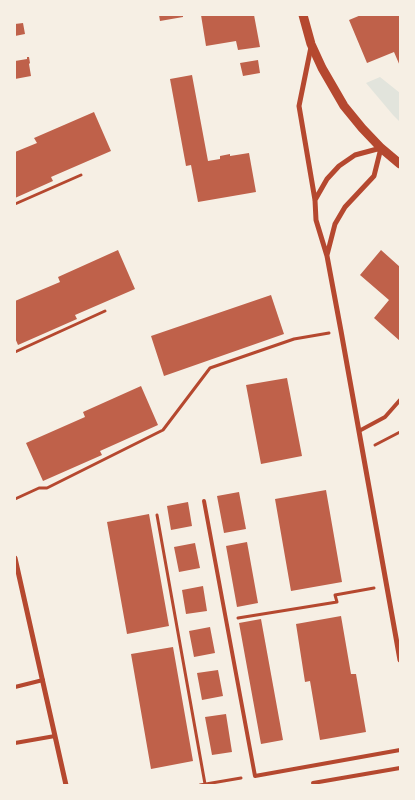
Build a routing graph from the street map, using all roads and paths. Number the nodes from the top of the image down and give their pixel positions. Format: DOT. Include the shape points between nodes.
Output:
graph roads {
  1 [pos="303,15"];
  2 [pos="312,44"];
  3 [pos="381,148"];
  4 [pos="400,164"];
  5 [pos="81,175"];
  6 [pos="315,200"];
  7 [pos="15,204"];
  8 [pos="327,256"];
  9 [pos="105,312"];
  10 [pos="342,331"];
  11 [pos="15,352"];
  12 [pos="400,400"];
  13 [pos="360,431"];
  14 [pos="400,432"];
  15 [pos="363,451"];
  16 [pos="15,499"];
  17 [pos="204,501"];
  18 [pos="157,515"];
  19 [pos="15,558"];
  20 [pos="387,585"];
  21 [pos="226,620"];
  22 [pos="400,660"];
  23 [pos="42,680"];
  24 [pos="15,687"];
  25 [pos="55,736"];
  26 [pos="15,743"];
  27 [pos="400,750"];
  28 [pos="400,768"];
  29 [pos="255,776"];
  30 [pos="313,783"];
  31 [pos="205,784"];
  32 [pos="66,785"];
  33 [pos="200,785"];
  1 -- 2 [label="street"];
  2 -- 3 [label="street" via="344,106"];
  2 -- 6 [label="street" via="298,106"];
  3 -- 4 [label="street"];
  3 -- 6 [label="street" via="355,155 339,166"];
  3 -- 8 [label="street" via="374,176 345,207 336,224"];
  5 -- 7 [label="path"];
  6 -- 8 [label="street" via="316,220"];
  8 -- 10 [label="street"];
  9 -- 11 [label="path"];
  10 -- 13 [label="street"];
  10 -- 16 [label="path" via="294,339 210,368 163,430 47,488 39,488"];
  12 -- 13 [label="lane" via="385,417"];
  13 -- 15 [label="street"];
  14 -- 15 [label="path"];
  15 -- 20 [label="street"];
  17 -- 21 [label="lane"];
  18 -- 31 [label="path"];
  19 -- 23 [label="street"];
  20 -- 21 [label="path" via="335,595 337,602"];
  20 -- 22 [label="street"];
  21 -- 29 [label="lane"];
  23 -- 24 [label="lane"];
  23 -- 25 [label="street"];
  25 -- 26 [label="lane"];
  25 -- 32 [label="street"];
  27 -- 29 [label="lane"];
  28 -- 30 [label="lane"];
  29 -- 31 [label="path"];
  31 -- 33 [label="path"];
}
